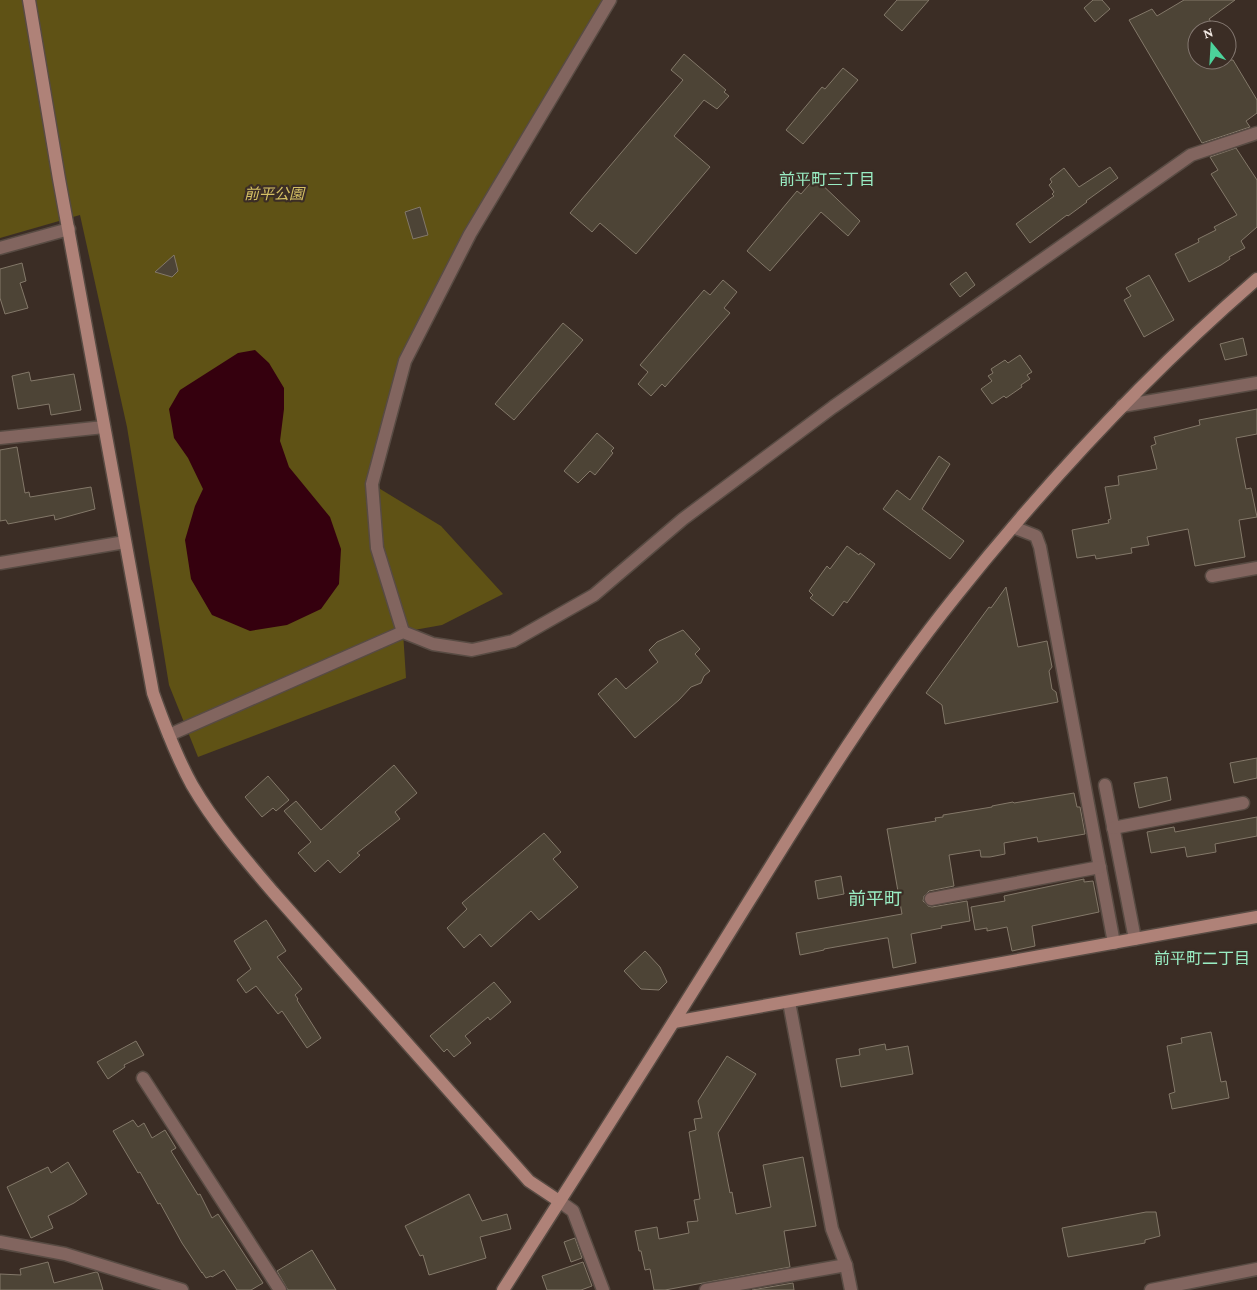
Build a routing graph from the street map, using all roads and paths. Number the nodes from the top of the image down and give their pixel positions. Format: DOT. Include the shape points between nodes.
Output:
graph roads {
  1 [pos="29,0"];
  2 [pos="610,0"];
  3 [pos="1257,133"];
  4 [pos="69,229"];
  5 [pos="0,248"];
  6 [pos="1257,279"];
  7 [pos="1257,383"];
  8 [pos="1122,406"];
  9 [pos="104,427"];
  10 [pos="0,438"];
  11 [pos="1013,527"];
  12 [pos="125,542"];
  13 [pos="0,563"];
  14 [pos="1257,568"];
  15 [pos="1212,576"];
  16 [pos="403,632"];
  17 [pos="168,735"];
  18 [pos="1105,785"];
  19 [pos="1243,803"];
  20 [pos="1113,828"];
  21 [pos="1100,867"];
  22 [pos="931,899"];
  23 [pos="1257,917"];
  24 [pos="1135,940"];
  25 [pos="1114,943"];
  26 [pos="789,1002"];
  27 [pos="674,1022"];
  28 [pos="143,1078"];
  29 [pos="559,1201"];
  30 [pos="0,1242"];
  31 [pos="846,1265"];
  32 [pos="1257,1269"];
  33 [pos="1198,1286"];
  34 [pos="182,1290"];
  35 [pos="280,1290"];
  36 [pos="503,1290"];
  37 [pos="603,1290"];
  38 [pos="706,1290"];
  39 [pos="851,1290"];
  40 [pos="1151,1290"];
  1 -- 4 [label="street"];
  2 -- 16 [label="street" via="470,234 405,362 372,484 377,548"];
  3 -- 16 [label="street" via="1191,155 834,407 683,519 594,595 513,641 472,650 433,644"];
  4 -- 5 [label="street"];
  4 -- 9 [label="street"];
  6 -- 8 [label="street"];
  7 -- 8 [label="street"];
  8 -- 11 [label="street"];
  9 -- 10 [label="street"];
  9 -- 12 [label="street"];
  11 -- 21 [label="street" via="1036,536 1040,547"];
  11 -- 27 [label="street" via="953,599 886,689 833,767"];
  12 -- 13 [label="street"];
  12 -- 17 [label="street" via="153,693"];
  14 -- 15 [label="street"];
  16 -- 17 [label="street"];
  17 -- 29 [label="street" via="192,784 232,843 273,892 529,1181"];
  18 -- 20 [label="street"];
  19 -- 20 [label="street"];
  20 -- 24 [label="street"];
  21 -- 22 [label="street"];
  21 -- 25 [label="street"];
  23 -- 24 [label="street"];
  24 -- 25 [label="street"];
  25 -- 26 [label="street"];
  26 -- 27 [label="street"];
  26 -- 31 [label="street" via="832,1229"];
  27 -- 29 [label="street"];
  28 -- 35 [label="street"];
  29 -- 36 [label="street"];
  29 -- 37 [label="street" via="573,1211"];
  30 -- 34 [label="street" via="65,1254"];
  31 -- 38 [label="street"];
  31 -- 39 [label="street"];
  32 -- 33 [label="street"];
  33 -- 40 [label="street"];
}
